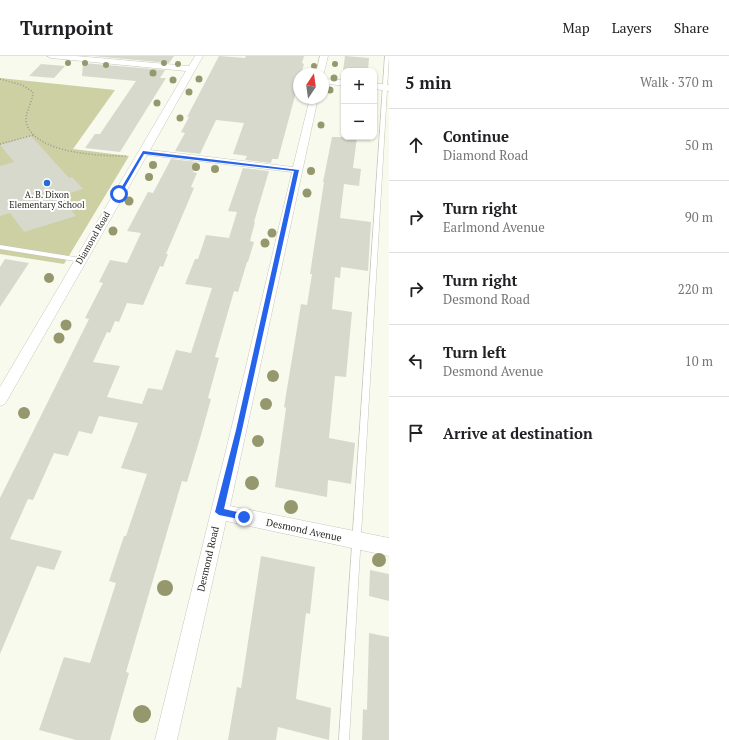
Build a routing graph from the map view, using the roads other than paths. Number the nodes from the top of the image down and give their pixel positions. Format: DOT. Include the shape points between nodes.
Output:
graph roads {
  1 [pos="51,56"];
  2 [pos="199,56"];
  3 [pos="324,56"];
  4 [pos="387,56"];
  5 [pos="321,68"];
  6 [pos="191,69"];
  7 [pos="329,82"];
  8 [pos="341,83"];
  9 [pos="377,86"];
  10 [pos="387,87"];
  11 [pos="313,104"];
  12 [pos="143,152"];
  13 [pos="297,170"];
  14 [pos="0,247"];
  15 [pos="81,260"];
  16 [pos="0,400"];
  17 [pos="219,512"];
  18 [pos="356,541"];
  19 [pos="389,547"];
  20 [pos="166,740"];
  21 [pos="344,740"];
  1 -- 6 [label="street"];
  2 -- 6 [label="street, Diamond Road"];
  3 -- 5 [label="street"];
  4 -- 10 [label="lane"];
  6 -- 12 [label="street, Diamond Road"];
  7 -- 8 [label="street"];
  9 -- 10 [label="street"];
  10 -- 18 [label="lane"];
  11 -- 13 [label="street, Desmond Road"];
  12 -- 13 [label="street"];
  12 -- 15 [label="street, Diamond Road"];
  13 -- 17 [label="street, Desmond Road"];
  14 -- 15 [label="lane"];
  15 -- 16 [label="street, Diamond Road"];
  17 -- 18 [label="street, Desmond Avenue"];
  17 -- 20 [label="street, Desmond Road"];
  18 -- 19 [label="street, Desmond Avenue"];
  18 -- 21 [label="lane"];
}
